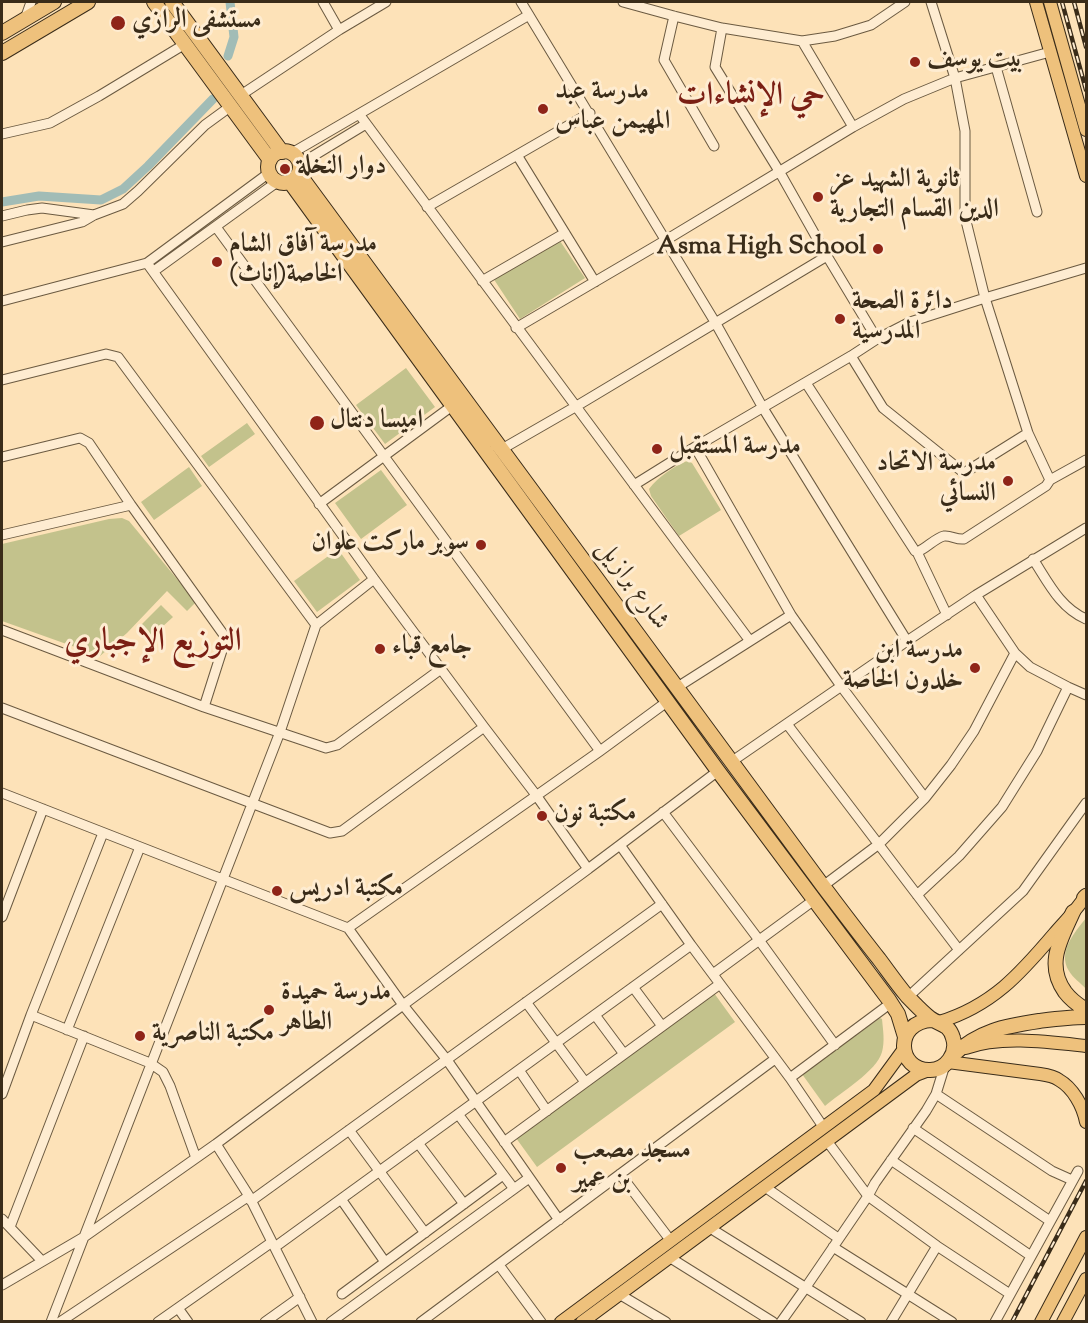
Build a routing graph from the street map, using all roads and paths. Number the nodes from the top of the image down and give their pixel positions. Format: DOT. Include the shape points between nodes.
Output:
graph roads {
  1 [pos="31,2"];
  2 [pos="54,2"];
  3 [pos="88,2"];
  4 [pos="153,2"];
  5 [pos="172,2"];
  6 [pos="323,2"];
  7 [pos="386,2"];
  8 [pos="521,2"];
  9 [pos="624,2"];
  10 [pos="665,2"];
  11 [pos="905,2"];
  12 [pos="931,2"];
  13 [pos="1036,2"];
  14 [pos="1050,2"];
  15 [pos="659,11"];
  16 [pos="529,15"];
  17 [pos="674,16"];
  18 [pos="26,19"];
  19 [pos="722,28"];
  20 [pos="339,30"];
  21 [pos="2,33"];
  22 [pos="802,41"];
  23 [pos="185,44"];
  24 [pos="1050,52"];
  25 [pos="2,53"];
  26 [pos="996,67"];
  27 [pos="955,78"];
  28 [pos="241,94"];
  29 [pos="231,106"];
  30 [pos="590,113"];
  31 [pos="359,114"];
  32 [pos="366,124"];
  33 [pos="853,127"];
  34 [pos="1086,130"];
  35 [pos="2,134"];
  36 [pos="714,146"];
  37 [pos="517,155"];
  38 [pos="285,167"];
  39 [pos="779,171"];
  40 [pos="1086,176"];
  41 [pos="427,207"];
  42 [pos="1037,212"];
  43 [pos="94,214"];
  44 [pos="2,216"];
  45 [pos="216,227"];
  46 [pos="565,233"];
  47 [pos="666,240"];
  48 [pos="2,242"];
  49 [pos="827,256"];
  50 [pos="147,263"];
  51 [pos="1086,268"];
  52 [pos="154,271"];
  53 [pos="482,281"];
  54 [pos="595,282"];
  55 [pos="985,298"];
  56 [pos="2,301"];
  57 [pos="715,322"];
  58 [pos="516,328"];
  59 [pos="877,339"];
  60 [pos="851,356"];
  61 [pos="2,380"];
  62 [pos="806,383"];
  63 [pos="452,405"];
  64 [pos="575,407"];
  65 [pos="763,408"];
  66 [pos="1028,433"];
  67 [pos="694,447"];
  68 [pos="502,449"];
  69 [pos="2,457"];
  70 [pos="383,457"];
  71 [pos="1086,460"];
  72 [pos="1050,480"];
  73 [pos="634,485"];
  74 [pos="319,504"];
  75 [pos="131,506"];
  76 [pos="1086,528"];
  77 [pos="2,535"];
  78 [pos="917,552"];
  79 [pos="1033,560"];
  80 [pos="374,579"];
  81 [pos="976,596"];
  82 [pos="791,615"];
  83 [pos="947,615"];
  84 [pos="1086,619"];
  85 [pos="316,625"];
  86 [pos="2,630"];
  87 [pos="750,641"];
  88 [pos="907,641"];
  89 [pos="1015,653"];
  90 [pos="441,669"];
  91 [pos="841,686"];
  92 [pos="1068,687"];
  93 [pos="676,688"];
  94 [pos="1086,694"];
  95 [pos="668,701"];
  96 [pos="204,707"];
  97 [pos="2,708"];
  98 [pos="787,724"];
  99 [pos="484,728"];
  100 [pos="280,732"];
  101 [pos="600,752"];
  102 [pos="731,762"];
  103 [pos="718,771"];
  104 [pos="2,793"];
  105 [pos="536,795"];
  106 [pos="925,798"];
  107 [pos="1086,803"];
  108 [pos="251,804"];
  109 [pos="43,809"];
  110 [pos="663,812"];
  111 [pos="104,833"];
  112 [pos="879,844"];
  113 [pos="620,845"];
  114 [pos="140,847"];
  115 [pos="588,869"];
  116 [pos="222,878"];
  117 [pos="823,886"];
  118 [pos="917,895"];
  119 [pos="1086,896"];
  120 [pos="814,900"];
  121 [pos="662,904"];
  122 [pos="1073,912"];
  123 [pos="2,917"];
  124 [pos="348,928"];
  125 [pos="759,940"];
  126 [pos="691,945"];
  127 [pos="958,950"];
  128 [pos="713,974"];
  129 [pos="720,984"];
  130 [pos="633,987"];
  131 [pos="908,997"];
  132 [pos="526,1002"];
  133 [pos="891,1004"];
  134 [pos="403,1005"];
  135 [pos="1086,1010"];
  136 [pos="31,1015"];
  137 [pos="595,1015"];
  138 [pos="1086,1017"];
  139 [pos="936,1021"];
  140 [pos="662,1026"];
  141 [pos="67,1030"];
  142 [pos="84,1036"];
  143 [pos="556,1042"];
  144 [pos="904,1043"];
  145 [pos="835,1045"];
  146 [pos="1086,1046"];
  147 [pos="624,1054"];
  148 [pos="776,1059"];
  149 [pos="447,1060"];
  150 [pos="948,1061"];
  151 [pos="150,1063"];
  152 [pos="519,1070"];
  153 [pos="929,1070"];
  154 [pos="790,1078"];
  155 [pos="585,1082"];
  156 [pos="2,1094"];
  157 [pos="936,1094"];
  158 [pos="475,1102"];
  159 [pos="547,1111"];
  160 [pos="458,1114"];
  161 [pos="1086,1122"];
  162 [pos="824,1128"];
  163 [pos="914,1128"];
  164 [pos="349,1130"];
  165 [pos="827,1141"];
  166 [pos="504,1142"];
  167 [pos="418,1143"];
  168 [pos="216,1144"];
  169 [pos="196,1158"];
  170 [pos="891,1160"];
  171 [pos="379,1172"];
  172 [pos="620,1174"];
  173 [pos="503,1175"];
  174 [pos="529,1178"];
  175 [pos="765,1187"];
  176 [pos="513,1189"];
  177 [pos="868,1196"];
  178 [pos="250,1198"];
  179 [pos="341,1199"];
  180 [pos="464,1204"];
  181 [pos="2,1219"];
  182 [pos="559,1220"];
  183 [pos="1050,1221"];
  184 [pos="10,1227"];
  185 [pos="710,1228"];
  186 [pos="425,1233"];
  187 [pos="84,1237"];
  188 [pos="1086,1237"];
  189 [pos="838,1238"];
  190 [pos="671,1241"];
  191 [pos="273,1244"];
  192 [pos="937,1246"];
  193 [pos="832,1247"];
  194 [pos="1031,1256"];
  195 [pos="669,1257"];
  196 [pos="42,1261"];
  197 [pos="385,1262"];
  198 [pos="499,1265"];
  199 [pos="1086,1279"];
  200 [pos="2,1285"];
  201 [pos="806,1287"];
  202 [pos="342,1294"];
  203 [pos="619,1294"];
  204 [pos="908,1294"];
  205 [pos="1010,1294"];
  206 [pos="300,1297"];
  207 [pos="178,1308"];
  208 [pos="51,1322"];
  209 [pos="60,1322"];
  210 [pos="158,1322"];
  211 [pos="188,1322"];
  212 [pos="265,1322"];
  213 [pos="312,1322"];
  214 [pos="331,1322"];
  215 [pos="421,1322"];
  216 [pos="541,1322"];
  217 [pos="561,1322"];
  218 [pos="582,1322"];
  219 [pos="666,1322"];
  220 [pos="773,1322"];
  221 [pos="781,1322"];
  222 [pos="861,1322"];
  223 [pos="891,1322"];
  224 [pos="952,1322"];
  225 [pos="995,1322"];
  226 [pos="1041,1322"];
  227 [pos="1064,1322"];
  1 -- 18 [label="street"];
  2 -- 18 [label="highway"];
  3 -- 25 [label="highway"];
  4 -- 23 [label="highway, شارع برازيل"];
  5 -- 28 [label="highway, شارع برازيل"];
  6 -- 20 [label="street"];
  7 -- 20 [label="street"];
  8 -- 16 [label="street"];
  9 -- 15 [label="street"];
  10 -- 15 [label="street"];
  11 -- 22 [label="street" via="871,25"];
  12 -- 27 [label="street"];
  13 -- 24 [label="main road"];
  14 -- 34 [label="main road"];
  15 -- 17 [label="street"];
  16 -- 30 [label="street"];
  16 -- 31 [label="street"];
  17 -- 19 [label="street"];
  17 -- 36 [label="street" via="664,60"];
  18 -- 21 [label="highway"];
  19 -- 22 [label="street"];
  19 -- 39 [label="street" via="715,67"];
  20 -- 28 [label="street"];
  22 -- 33 [label="street"];
  23 -- 29 [label="highway, شارع برازيل"];
  23 -- 35 [label="street" via="50,123"];
  24 -- 26 [label="street"];
  24 -- 40 [label="main road"];
  26 -- 27 [label="street"];
  26 -- 42 [label="street"];
  27 -- 33 [label="street" via="904,99"];
  27 -- 55 [label="street" via="965,130 965,218"];
  28 -- 38 [label="highway, شارع برازيل"];
  29 -- 38 [label="highway, شارع برازيل"];
  29 -- 43 [label="street" via="205,125 123,204"];
  30 -- 37 [label="street"];
  30 -- 47 [label="street"];
  31 -- 32 [label="street"];
  31 -- 38 [label="street"];
  32 -- 38 [label="street"];
  32 -- 41 [label="street"];
  33 -- 39 [label="street"];
  37 -- 41 [label="street"];
  37 -- 46 [label="street"];
  38 -- 45 [label="street"];
  38 -- 50 [label="street"];
  38 -- 63 [label="highway, شارع برازيل"];
  38 -- 68 [label="highway, شارع برازيل"];
  39 -- 47 [label="street"];
  39 -- 49 [label="street"];
  41 -- 53 [label="street"];
  43 -- 44 [label="street" via="42,208"];
  43 -- 48 [label="street" via="82,222"];
  45 -- 52 [label="street"];
  45 -- 70 [label="street"];
  46 -- 53 [label="street"];
  46 -- 54 [label="street"];
  47 -- 54 [label="street"];
  47 -- 57 [label="street"];
  49 -- 57 [label="street"];
  49 -- 59 [label="street"];
  50 -- 52 [label="street"];
  50 -- 56 [label="street"];
  51 -- 55 [label="street"];
  52 -- 74 [label="street"];
  53 -- 58 [label="street"];
  54 -- 58 [label="street"];
  55 -- 59 [label="street" via="910,322"];
  55 -- 66 [label="street"];
  57 -- 64 [label="street"];
  57 -- 65 [label="street"];
  58 -- 64 [label="street"];
  59 -- 60 [label="street"];
  60 -- 62 [label="street"];
  60 -- 66 [label="street" via="883,408 964,473"];
  61 -- 85 [label="street" via="106,354 118,357"];
  62 -- 65 [label="street"];
  62 -- 78 [label="street"];
  63 -- 70 [label="street"];
  63 -- 95 [label="highway, شارع برازيل"];
  64 -- 68 [label="street"];
  64 -- 73 [label="street"];
  65 -- 67 [label="street"];
  65 -- 88 [label="street"];
  66 -- 72 [label="street"];
  67 -- 73 [label="street"];
  67 -- 82 [label="street"];
  68 -- 93 [label="highway, شارع برازيل"];
  69 -- 75 [label="street" via="80,438 89,443"];
  70 -- 74 [label="street"];
  70 -- 101 [label="street"];
  71 -- 72 [label="street"];
  72 -- 78 [label="street" via="964,539 940,537"];
  73 -- 87 [label="street"];
  74 -- 80 [label="street"];
  75 -- 77 [label="street"];
  75 -- 96 [label="street" via="226,638"];
  76 -- 79 [label="street"];
  78 -- 83 [label="street"];
  79 -- 81 [label="street"];
  79 -- 84 [label="street" via="1064,605"];
  80 -- 85 [label="street"];
  80 -- 90 [label="street"];
  81 -- 83 [label="street"];
  81 -- 89 [label="street"];
  82 -- 87 [label="street"];
  82 -- 91 [label="street"];
  83 -- 88 [label="street"];
  85 -- 100 [label="street"];
  86 -- 96 [label="street"];
  87 -- 93 [label="street"];
  88 -- 91 [label="street"];
  89 -- 92 [label="street" via="1030,667"];
  89 -- 106 [label="street" via="974,731"];
  90 -- 99 [label="street"];
  90 -- 100 [label="street" via="336,745 326,748"];
  91 -- 98 [label="street"];
  91 -- 106 [label="street"];
  92 -- 94 [label="street"];
  92 -- 118 [label="street" via="1037,751 1002,807 959,856"];
  93 -- 102 [label="highway, شارع برازيل"];
  95 -- 101 [label="street"];
  95 -- 103 [label="highway, شارع برازيل"];
  96 -- 100 [label="street"];
  97 -- 108 [label="street"];
  98 -- 102 [label="street"];
  98 -- 112 [label="street"];
  99 -- 105 [label="street"];
  99 -- 108 [label="street" via="342,831 330,833"];
  100 -- 108 [label="street"];
  101 -- 105 [label="street"];
  102 -- 117 [label="highway, شارع برازيل"];
  103 -- 110 [label="street"];
  103 -- 120 [label="highway, شارع برازيل"];
  104 -- 109 [label="street"];
  105 -- 115 [label="street"];
  105 -- 124 [label="street"];
  106 -- 112 [label="street"];
  107 -- 127 [label="street" via="1023,891"];
  108 -- 116 [label="street"];
  109 -- 111 [label="street"];
  109 -- 123 [label="street"];
  110 -- 113 [label="street"];
  110 -- 125 [label="street"];
  111 -- 114 [label="street"];
  111 -- 136 [label="street"];
  112 -- 117 [label="street"];
  112 -- 118 [label="street"];
  113 -- 115 [label="street"];
  113 -- 121 [label="street"];
  114 -- 116 [label="street"];
  114 -- 141 [label="street"];
  115 -- 134 [label="street"];
  116 -- 124 [label="street"];
  116 -- 151 [label="street"];
  117 -- 131 [label="highway, شارع برازيل"];
  118 -- 127 [label="street"];
  119 -- 122 [label="main road"];
  120 -- 125 [label="street"];
  120 -- 133 [label="highway, شارع برازيل"];
  121 -- 126 [label="street"];
  121 -- 132 [label="street"];
  122 -- 135 [label="highway" via="1057,948 1055,965 1059,983"];
  122 -- 139 [label="main road" via="1026,967 990,998 955,1017"];
  124 -- 134 [label="street"];
  125 -- 128 [label="street"];
  125 -- 145 [label="street"];
  126 -- 128 [label="street"];
  126 -- 130 [label="street"];
  127 -- 131 [label="street"];
  128 -- 129 [label="street"];
  129 -- 140 [label="street"];
  129 -- 148 [label="street"];
  130 -- 137 [label="street"];
  130 -- 140 [label="street"];
  131 -- 139 [label="highway, شارع برازيل"];
  132 -- 143 [label="street"];
  132 -- 149 [label="street"];
  133 -- 144 [label="highway, شارع برازيل" via="898,1014"];
  133 -- 145 [label="street"];
  134 -- 149 [label="street"];
  134 -- 168 [label="street"];
  136 -- 141 [label="street"];
  136 -- 156 [label="street"];
  137 -- 143 [label="street"];
  137 -- 147 [label="street"];
  138 -- 150 [label="highway" via="1007,1026 963,1045"];
  139 -- 144 [label="highway" via="915,1024"];
  139 -- 150 [label="highway" via="953,1036"];
  140 -- 147 [label="street"];
  141 -- 142 [label="street"];
  142 -- 151 [label="street"];
  142 -- 184 [label="street"];
  143 -- 152 [label="street"];
  143 -- 155 [label="street"];
  144 -- 153 [label="highway" via="912,1064"];
  144 -- 162 [label="main road" via="874,1090"];
  145 -- 154 [label="street"];
  146 -- 150 [label="main road" via="995,1041 969,1047"];
  147 -- 155 [label="street"];
  148 -- 154 [label="street"];
  148 -- 172 [label="street"];
  149 -- 158 [label="street"];
  149 -- 164 [label="street"];
  150 -- 153 [label="highway"];
  150 -- 157 [label="street"];
  150 -- 161 [label="main road" via="1053,1077 1076,1097"];
  151 -- 169 [label="street" via="163,1072 170,1086"];
  151 -- 187 [label="street"];
  152 -- 158 [label="street"];
  152 -- 159 [label="street"];
  153 -- 165 [label="main road" via="916,1075"];
  154 -- 162 [label="street"];
  155 -- 159 [label="street"];
  157 -- 163 [label="street"];
  157 -- 183 [label="street" via="1052,1171 1075,1176"];
  158 -- 160 [label="street"];
  158 -- 166 [label="street"];
  159 -- 166 [label="street"];
  160 -- 167 [label="street"];
  160 -- 173 [label="street"];
  162 -- 190 [label="main road"];
  163 -- 170 [label="street"];
  163 -- 183 [label="street"];
  164 -- 171 [label="street"];
  164 -- 178 [label="street"];
  165 -- 175 [label="main road"];
  165 -- 177 [label="street"];
  166 -- 174 [label="street"];
  167 -- 171 [label="street"];
  167 -- 180 [label="street"];
  168 -- 169 [label="street"];
  168 -- 178 [label="street"];
  169 -- 187 [label="street"];
  170 -- 177 [label="street"];
  170 -- 194 [label="street"];
  171 -- 179 [label="street"];
  171 -- 186 [label="street"];
  172 -- 182 [label="street"];
  172 -- 190 [label="street"];
  173 -- 176 [label="street"];
  173 -- 180 [label="street"];
  174 -- 176 [label="street"];
  174 -- 182 [label="street"];
  175 -- 185 [label="main road"];
  175 -- 189 [label="street"];
  176 -- 214 [label="street"];
  177 -- 189 [label="street"];
  177 -- 192 [label="street"];
  178 -- 191 [label="street"];
  178 -- 209 [label="street"];
  179 -- 191 [label="street"];
  179 -- 197 [label="street"];
  180 -- 186 [label="street"];
  181 -- 184 [label="street"];
  182 -- 198 [label="street"];
  183 -- 194 [label="street"];
  184 -- 196 [label="street"];
  185 -- 195 [label="main road"];
  185 -- 201 [label="street"];
  186 -- 197 [label="street"];
  187 -- 196 [label="street"];
  187 -- 208 [label="street"];
  188 -- 226 [label="main road"];
  189 -- 193 [label="street"];
  190 -- 217 [label="main road"];
  191 -- 206 [label="street"];
  191 -- 207 [label="street"];
  192 -- 204 [label="street"];
  192 -- 205 [label="street"];
  193 -- 201 [label="street"];
  193 -- 204 [label="street"];
  194 -- 205 [label="street"];
  195 -- 203 [label="main road"];
  195 -- 220 [label="street"];
  196 -- 200 [label="street"];
  197 -- 202 [label="street"];
  198 -- 215 [label="street"];
  198 -- 216 [label="street"];
  199 -- 227 [label="main road"];
  201 -- 221 [label="street"];
  201 -- 222 [label="street"];
  203 -- 218 [label="main road"];
  203 -- 219 [label="street"];
  204 -- 223 [label="street"];
  204 -- 224 [label="street"];
  205 -- 225 [label="street"];
  206 -- 212 [label="street"];
  206 -- 213 [label="street"];
  207 -- 210 [label="street"];
  207 -- 211 [label="street"];
}
